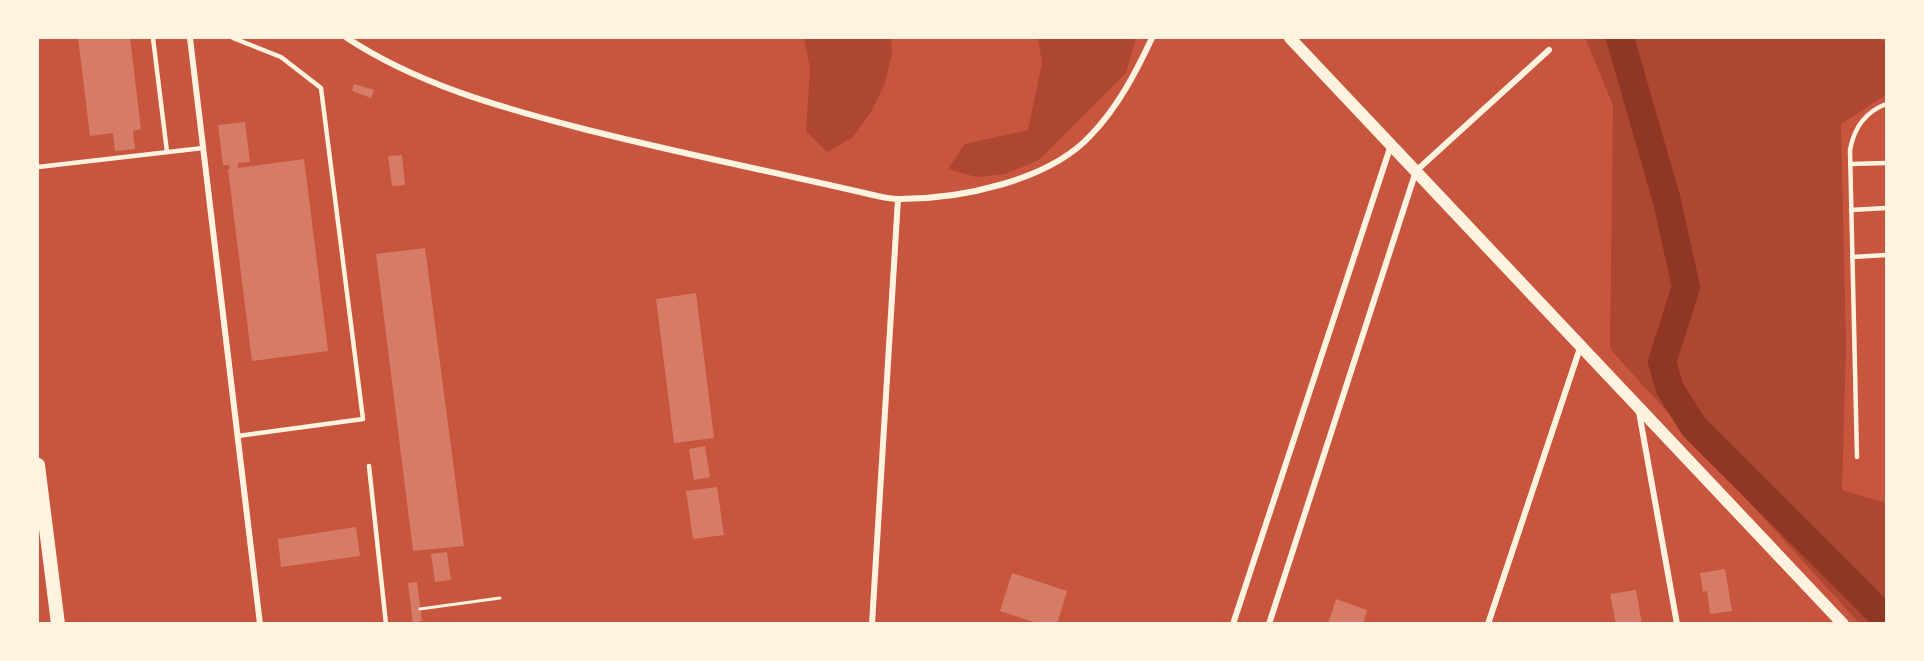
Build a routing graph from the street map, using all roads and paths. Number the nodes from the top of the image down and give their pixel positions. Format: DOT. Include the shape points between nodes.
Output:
graph roads {
  1 [pos="153,38"];
  2 [pos="190,38"];
  3 [pos="233,38"];
  4 [pos="347,38"];
  5 [pos="1152,38"];
  6 [pos="1290,38"];
  7 [pos="1549,50"];
  8 [pos="1887,104"];
  9 [pos="1391,144"];
  10 [pos="203,148"];
  11 [pos="167,152"];
  12 [pos="1887,162"];
  13 [pos="1850,164"];
  14 [pos="38,166"];
  15 [pos="1416,171"];
  16 [pos="898,199"];
  17 [pos="1887,208"];
  18 [pos="1851,210"];
  19 [pos="1887,255"];
  20 [pos="1852,257"];
  21 [pos="1581,345"];
  22 [pos="1638,409"];
  23 [pos="238,436"];
  24 [pos="1857,458"];
  25 [pos="38,465"];
  26 [pos="369,466"];
  27 [pos="500,598"];
  28 [pos="420,609"];
  29 [pos="58,624"];
  30 [pos="260,624"];
  31 [pos="386,624"];
  32 [pos="872,624"];
  33 [pos="1233,624"];
  34 [pos="1269,624"];
  35 [pos="1488,624"];
  36 [pos="1677,624"];
  37 [pos="1843,624"];
  1 -- 11 [label="lane"];
  2 -- 10 [label="street"];
  3 -- 23 [label="lane" via="281,57 321,88 363,419"];
  4 -- 16 [label="street" via="440,85 524,113 622,139"];
  5 -- 16 [label="street" via="1108,116 1071,152 1050,165 992,187"];
  6 -- 9 [label="main road"];
  7 -- 15 [label="street"];
  8 -- 13 [label="lane" via="1858,124 1852,136"];
  9 -- 15 [label="main road"];
  9 -- 33 [label="street"];
  10 -- 11 [label="lane"];
  10 -- 23 [label="street"];
  11 -- 14 [label="lane"];
  12 -- 13 [label="lane"];
  13 -- 18 [label="lane"];
  15 -- 21 [label="main road"];
  15 -- 34 [label="street"];
  16 -- 32 [label="street"];
  17 -- 18 [label="lane"];
  18 -- 20 [label="lane"];
  19 -- 20 [label="lane"];
  20 -- 24 [label="lane"];
  21 -- 22 [label="main road"];
  21 -- 35 [label="street"];
  22 -- 36 [label="street"];
  22 -- 37 [label="main road"];
  23 -- 30 [label="street"];
  25 -- 29 [label="main road"];
  26 -- 31 [label="lane"];
  27 -- 28 [label="path"];
}
